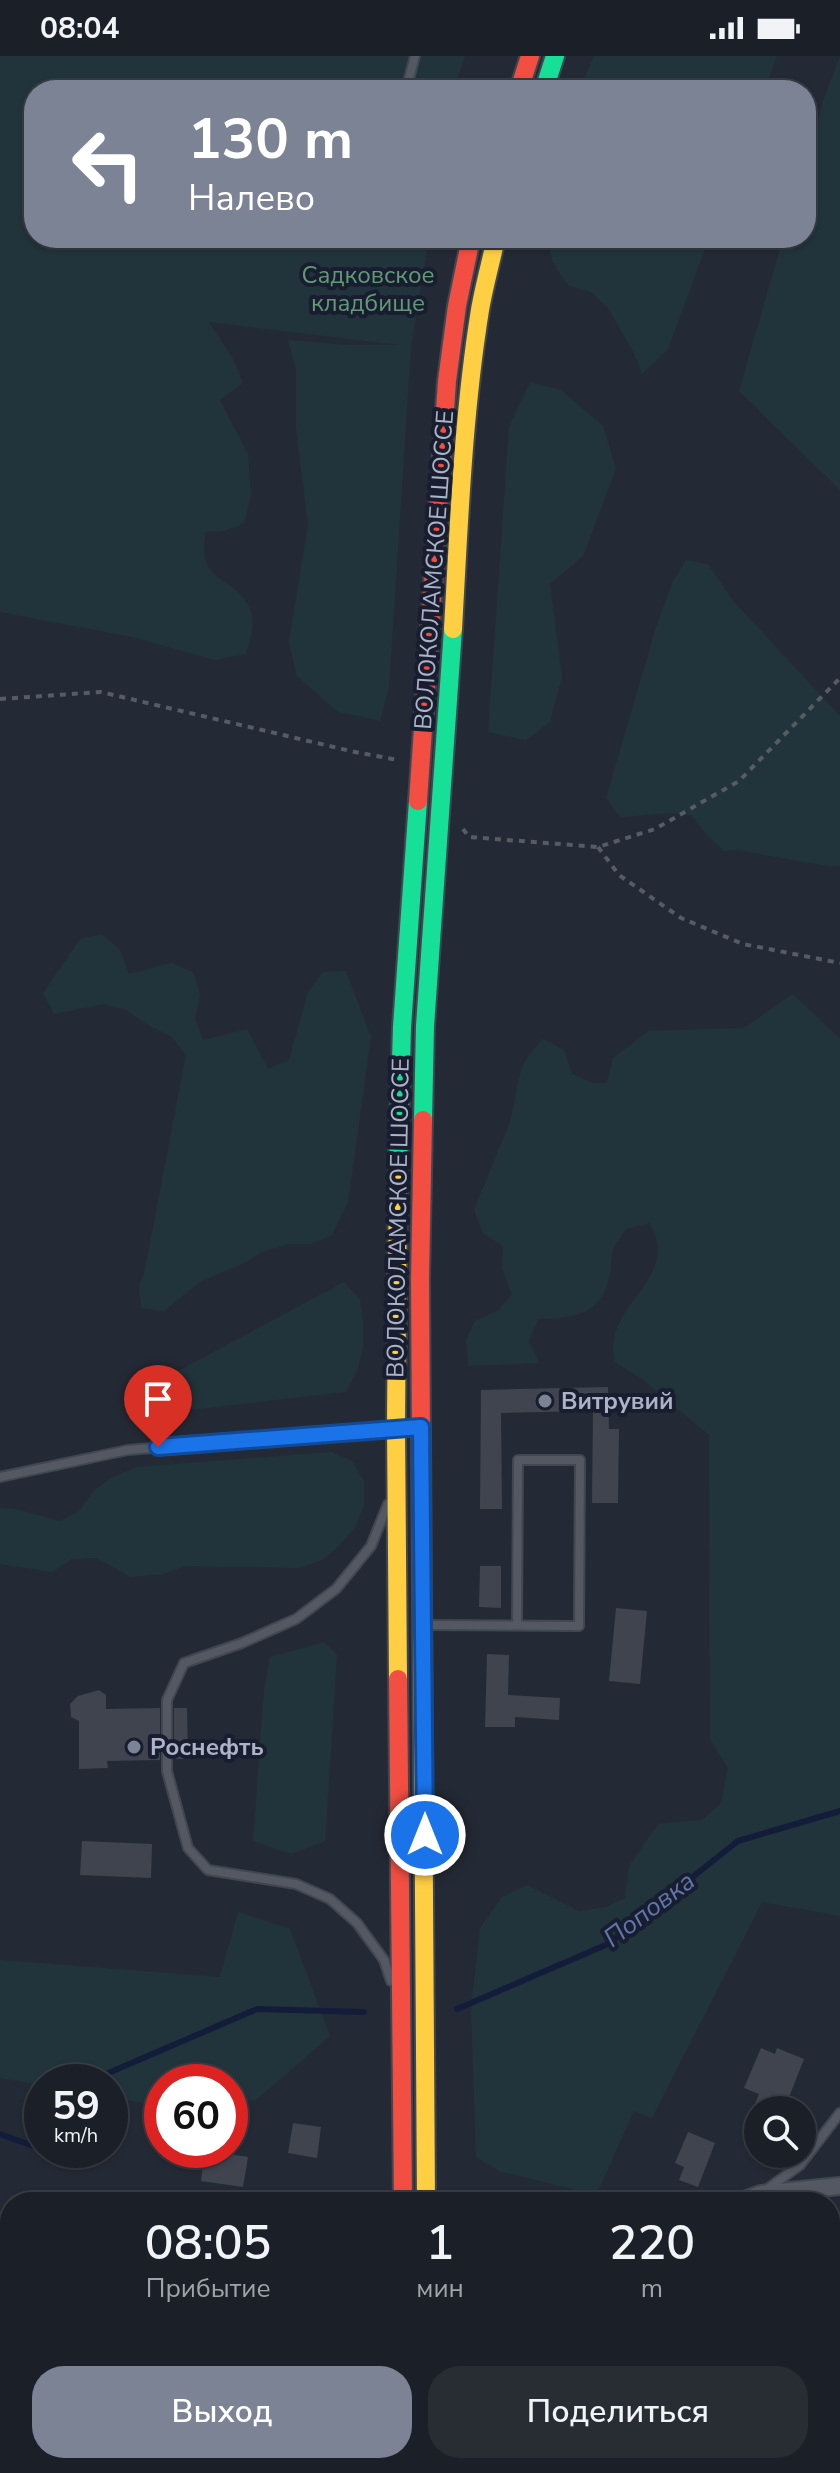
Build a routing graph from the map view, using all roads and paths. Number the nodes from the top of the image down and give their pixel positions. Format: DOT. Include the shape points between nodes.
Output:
graph roads {
  1 [pos="415,56"];
  2 [pos="530,56"];
  3 [pos="555,56"];
  4 [pos="409,80"];
  5 [pos="522,80"];
  6 [pos="547,80"];
  7 [pos="469,248"];
  8 [pos="494,248"];
  9 [pos="840,678"];
  10 [pos="0,699"];
  11 [pos="421,763"];
  12 [pos="469,837"];
  13 [pos="598,847"];
  14 [pos="840,963"];
  15 [pos="396,1427"];
  16 [pos="421,1427"];
  17 [pos="0,1477"];
  18 [pos="397,1481"];
  19 [pos="422,1625"];
  20 [pos="517,1625"];
  21 [pos="402,2010"];
  22 [pos="840,2113"];
  23 [pos="840,2186"];
  24 [pos="403,2192"];
  25 [pos="426,2192"];
  26 [pos="764,2192"];
  27 [pos="781,2192"];
  1 -- 4 [label="lane"];
  2 -- 5 [label="main road"];
  3 -- 6 [label="main road"];
  7 -- 11 [label="main road, ВОЛОКОЛАМСКОЕ ШОССЕ" via="447,381"];
  8 -- 16 [label="main road, ВОЛОКОЛАМСКОЕ ШОССЕ" via="469,398 425,1026"];
  9 -- 13 [label="path" via="739,781 655,829"];
  10 -- 11 [label="path" via="101,692"];
  11 -- 15 [label="main road, ВОЛОКОЛАМСКОЕ ШОССЕ" via="401,1042"];
  12 -- 13 [label="path"];
  13 -- 14 [label="path" via="619,875 681,918 743,944"];
  15 -- 16 [label="lane"];
  15 -- 17 [label="lane" via="128,1450"];
  15 -- 18 [label="main road, ВОЛОКОЛАМСКОЕ ШОССЕ"];
  16 -- 19 [label="main road, ВОЛОКОЛАМСКОЕ ШОССЕ"];
  18 -- 21 [label="main road, ВОЛОКОЛАМСКОЕ ШОССЕ"];
  18 -- 21 [label="lane" via="371,1546 336,1589 296,1619 184,1663 167,1700 167,1771 188,1848 208,1870 296,1884 330,1899 357,1923 384,1960"];
  19 -- 20 [label="lane"];
  19 -- 25 [label="main road, ВОЛОКОЛАМСКОЕ ШОССЕ"];
  20 -- 20 [label="lane" via="518,1460 580,1460 579,1626"];
  21 -- 24 [label="main road, ВОЛОКОЛАМСКОЕ ШОССЕ"];
  22 -- 26 [label="lane" via="800,2165"];
  23 -- 27 [label="street"];
}
